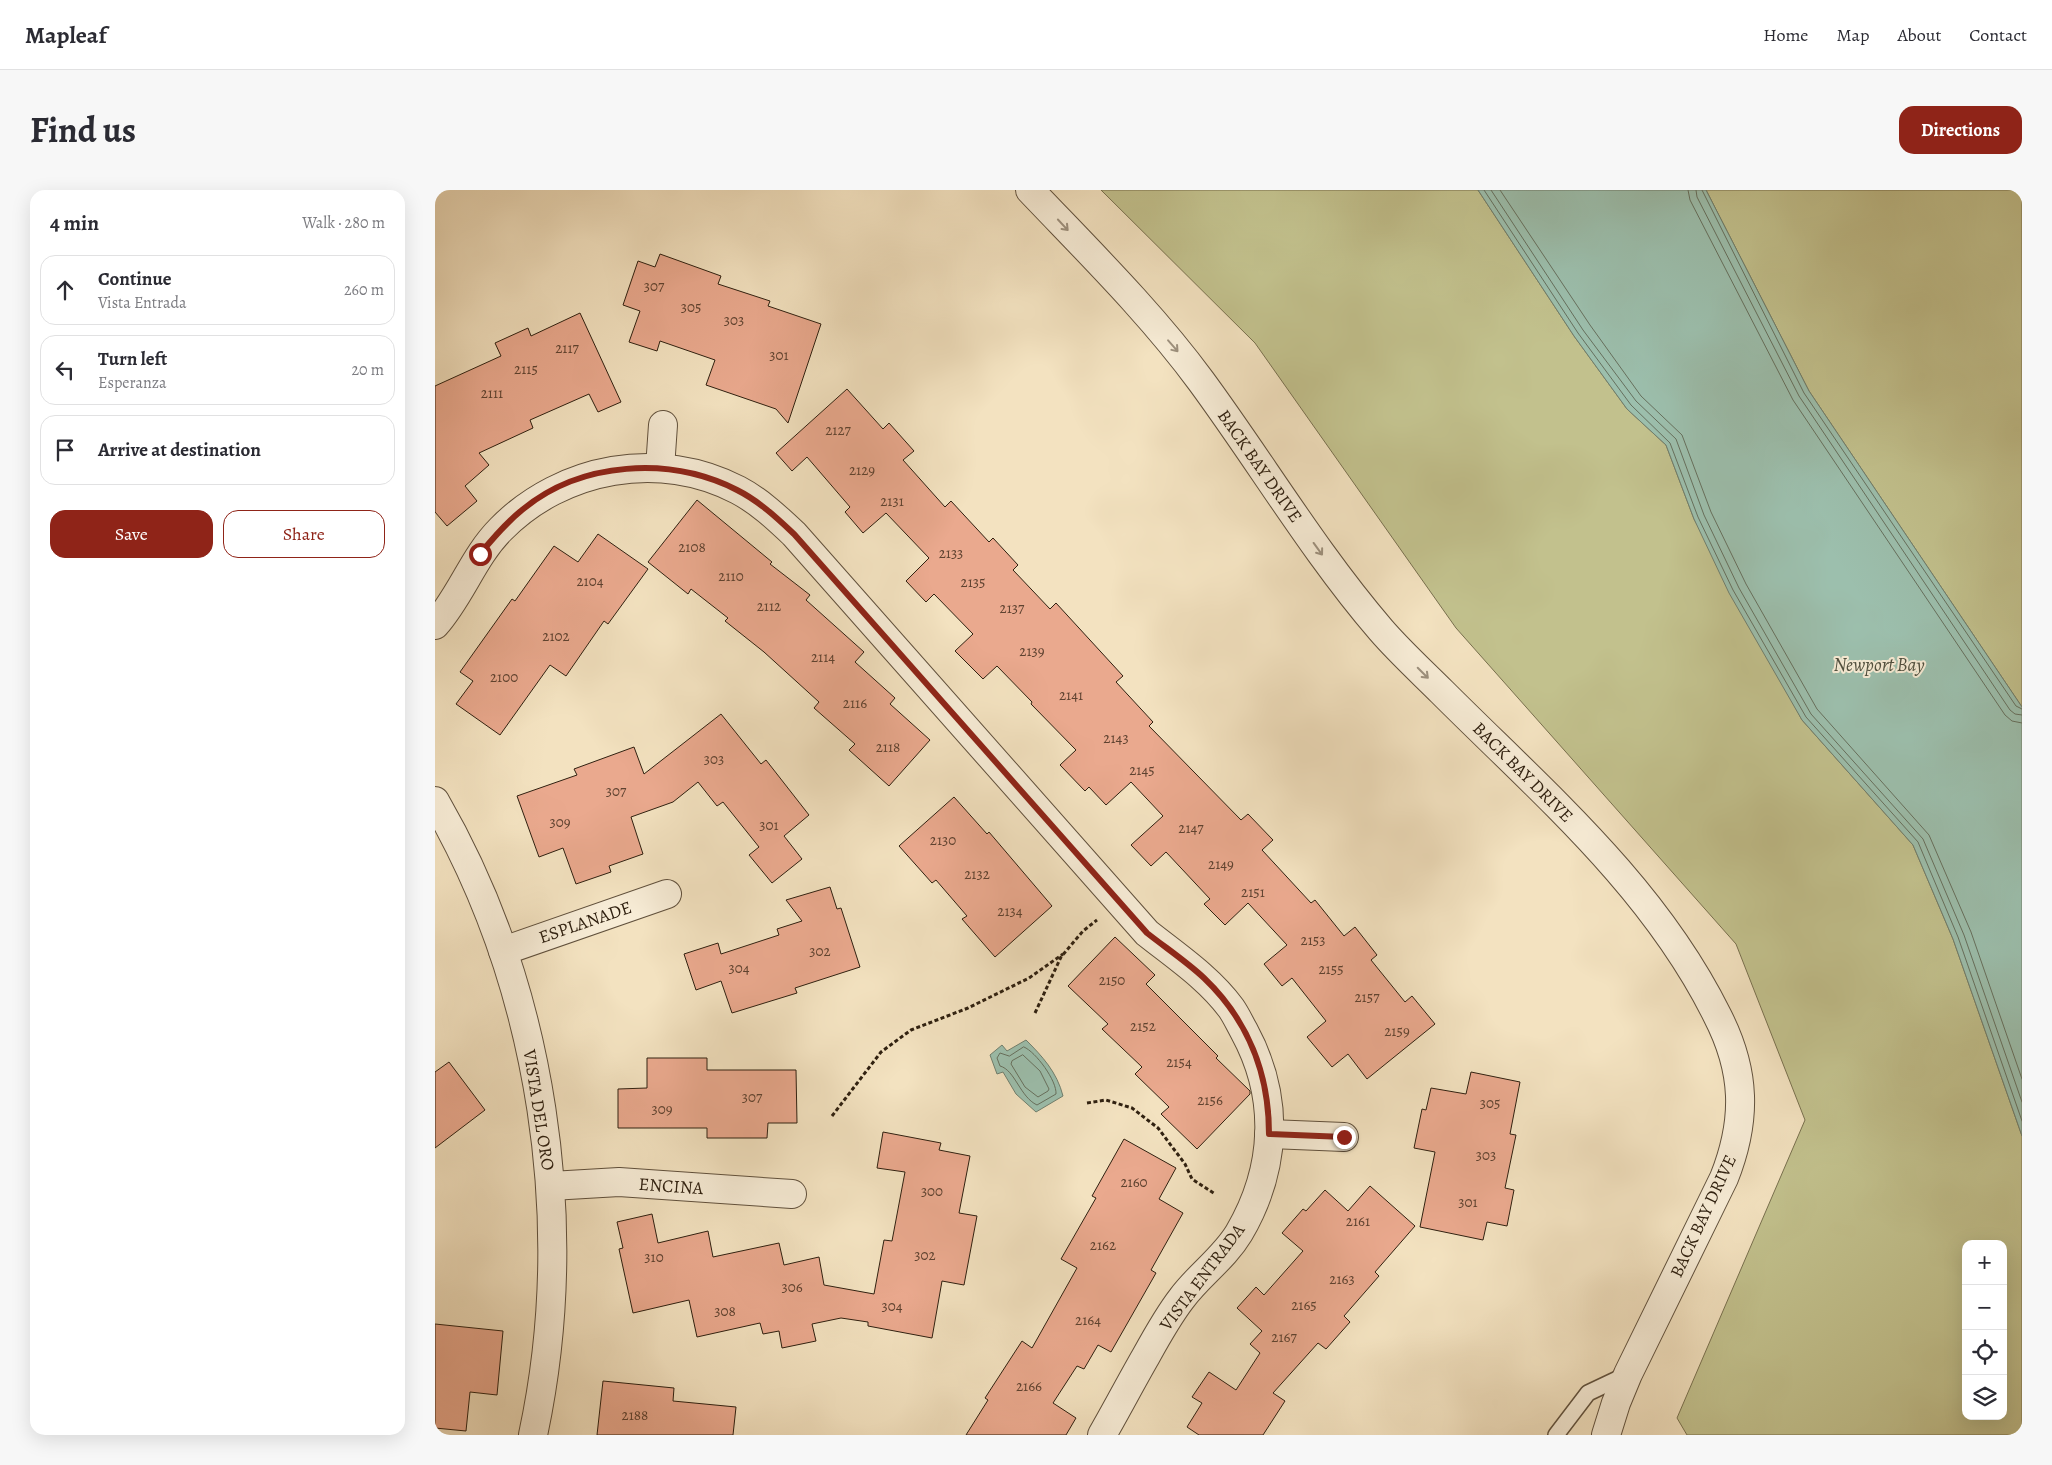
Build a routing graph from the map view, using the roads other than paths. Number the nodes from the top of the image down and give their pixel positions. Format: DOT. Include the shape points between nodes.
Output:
graph roads {
  1 [pos="1030,190"];
  2 [pos="663,425"];
  3 [pos="660,468"];
  4 [pos="435,625"];
  5 [pos="435,801"];
  6 [pos="667,894"];
  7 [pos="503,951"];
  8 [pos="1269,1134"];
  9 [pos="1344,1137"];
  10 [pos="551,1186"];
  11 [pos="792,1194"];
  12 [pos="1628,1374"];
  13 [pos="533,1435"];
  14 [pos="1102,1435"];
  15 [pos="1556,1435"];
  16 [pos="1606,1435"];
  1 -- 12 [label="street, BACK BAY DRIVE, one-way" via="1111,276 1201,380 1314,544 1382,631 1629,881 1665,927 1719,1018 1731,1049 1741,1100 1732,1156"];
  2 -- 3 [label="street"];
  3 -- 4 [label="street, VISTA ENTRADA" via="629,468 587,476 559,487 523,508 480,554"];
  3 -- 8 [label="street, VISTA ENTRADA" via="700,475 738,490 772,513 1147,933 1204,978 1231,1009 1251,1044 1263,1073"];
  5 -- 7 [label="street, VISTA DEL ORO" via="465,858"];
  6 -- 7 [label="street, ESPLANADE"];
  7 -- 10 [label="street, VISTA DEL ORO" via="534,1064"];
  8 -- 9 [label="street"];
  8 -- 14 [label="street, VISTA ENTRADA" via="1266,1166 1257,1196 1238,1234 1182,1297"];
  10 -- 11 [label="street, ENCINA" via="619,1182"];
  10 -- 13 [label="street, VISTA DEL ORO" via="550,1320"];
  12 -- 15 [label="lane" via="1588,1393"];
  12 -- 16 [label="street, BACK BAY DRIVE"];
}
